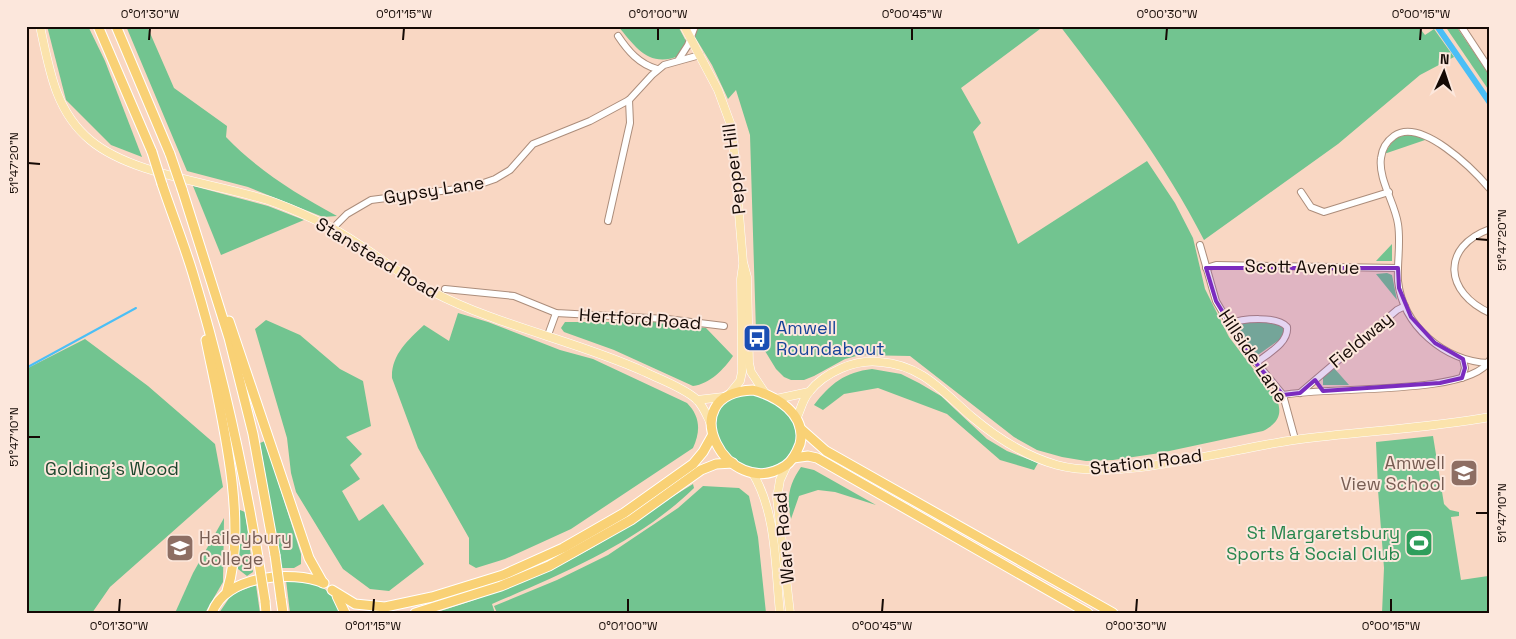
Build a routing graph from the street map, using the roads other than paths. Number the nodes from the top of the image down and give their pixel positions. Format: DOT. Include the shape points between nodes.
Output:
graph roads {
  1 [pos="40,26"];
  2 [pos="98,26"];
  3 [pos="116,26"];
  4 [pos="684,26"];
  5 [pos="695,26"];
  6 [pos="1461,26"];
  7 [pos="618,36"];
  8 [pos="691,39"];
  9 [pos="700,55"];
  10 [pos="678,60"];
  11 [pos="657,70"];
  12 [pos="1490,70"];
  13 [pos="628,100"];
  14 [pos="1490,189"];
  15 [pos="1301,192"];
  16 [pos="1389,192"];
  17 [pos="608,222"];
  18 [pos="333,228"];
  19 [pos="1490,230"];
  20 [pos="1200,245"];
  21 [pos="743,262"];
  22 [pos="1206,268"];
  23 [pos="1398,268"];
  24 [pos="209,270"];
  25 [pos="193,272"];
  26 [pos="445,288"];
  27 [pos="1405,306"];
  28 [pos="556,313"];
  29 [pos="1490,313"];
  30 [pos="1229,324"];
  31 [pos="724,326"];
  32 [pos="548,335"];
  33 [pos="1463,359"];
  34 [pos="1489,361"];
  35 [pos="1256,363"];
  36 [pos="1318,377"];
  37 [pos="1462,378"];
  38 [pos="1323,391"];
  39 [pos="731,392"];
  40 [pos="810,392"];
  41 [pos="765,393"];
  42 [pos="1300,393"];
  43 [pos="1283,395"];
  44 [pos="723,397"];
  45 [pos="776,399"];
  46 [pos="697,400"];
  47 [pos="1490,417"];
  48 [pos="798,423"];
  49 [pos="711,424"];
  50 [pos="712,436"];
  51 [pos="1295,440"];
  52 [pos="790,462"];
  53 [pos="733,463"];
  54 [pos="752,472"];
  55 [pos="323,582"];
  56 [pos="332,590"];
  57 [pos="227,591"];
  58 [pos="212,613"];
  59 [pos="266,613"];
  60 [pos="283,613"];
  61 [pos="346,613"];
  62 [pos="414,613"];
  63 [pos="780,613"];
  64 [pos="790,613"];
  65 [pos="1088,613"];
  66 [pos="1113,613"];
  1 -- 18 [label="main road, Stanstead Road" via="60,102 77,128 107,154 137,166 268,201"];
  2 -- 25 [label="highway, bridge" via="152,152"];
  3 -- 24 [label="highway, bridge" via="170,154"];
  4 -- 8 [label="main road, Pepper Hill"];
  5 -- 8 [label="street"];
  6 -- 12 [label="street"];
  7 -- 11 [label="street" via="643,64"];
  8 -- 9 [label="main road, Pepper Hill"];
  8 -- 10 [label="street"];
  9 -- 10 [label="street, Gypsy Lane"];
  9 -- 21 [label="main road, Pepper Hill" via="724,102 732,128"];
  10 -- 11 [label="street, Gypsy Lane"];
  11 -- 13 [label="street, Gypsy Lane"];
  13 -- 17 [label="street" via="630,123"];
  13 -- 18 [label="street, Gypsy Lane" via="590,121 539,141 495,180 472,187 371,200 347,214"];
  14 -- 16 [label="street" via="1433,140 1422,133 1409,131 1392,138 1382,151 1381,168"];
  15 -- 16 [label="street" via="1311,207 1324,212"];
  16 -- 23 [label="street" via="1398,224"];
  18 -- 32 [label="main road, Stanstead Road" via="433,292"];
  19 -- 29 [label="street" via="1472,237 1461,247 1454,269 1463,295"];
  20 -- 22 [label="street, Hillside Lane"];
  21 -- 39 [label="main road, Pepper Hill" via="740,279 742,372"];
  21 -- 41 [label="main road, Pepper Hill" via="747,277 751,372"];
  22 -- 23 [label="street, Scott Avenue" via="1216,265"];
  22 -- 30 [label="street, Hillside Lane" via="1216,301"];
  23 -- 27 [label="street" via="1399,288"];
  24 -- 55 [label="highway" via="235,336 309,558"];
  24 -- 60 [label="highway, bridge" via="253,434"];
  25 -- 57 [label="highway" via="225,428 235,552"];
  25 -- 59 [label="highway, bridge" via="240,458"];
  26 -- 28 [label="street, Hertford Road" via="514,296"];
  27 -- 33 [label="street" via="1427,337"];
  27 -- 36 [label="street, Fieldway"];
  28 -- 31 [label="street, Hertford Road" via="667,318"];
  28 -- 32 [label="street, Hertford Road"];
  30 -- 35 [label="street, Hillside Lane"];
  30 -- 35 [label="street" via="1279,321 1287,328 1283,342"];
  32 -- 46 [label="main road, Stanstead Road" via="639,369"];
  33 -- 34 [label="street"];
  33 -- 37 [label="street"];
  34 -- 37 [label="street" via="1478,372"];
  35 -- 43 [label="street, Hillside Lane"];
  36 -- 38 [label="street, Fieldway"];
  36 -- 42 [label="street, Fieldway"];
  37 -- 38 [label="street" via="1428,384"];
  38 -- 42 [label="street"];
  39 -- 41 [label="highway" via="753,390"];
  39 -- 44 [label="highway"];
  40 -- 45 [label="main road, Station Road"];
  40 -- 48 [label="main road, Station Road"];
  40 -- 51 [label="main road, Station Road" via="840,369 859,363 900,364 920,372 972,417 1014,447 1058,465 1082,470 1154,464"];
  41 -- 45 [label="highway"];
  42 -- 43 [label="street"];
  43 -- 51 [label="street, Hillside Lane"];
  44 -- 46 [label="main road"];
  44 -- 49 [label="highway"];
  45 -- 48 [label="highway" via="789,408"];
  46 -- 49 [label="main road"];
  47 -- 51 [label="main road, Station Road"];
  48 -- 52 [label="highway" via="801,440"];
  48 -- 66 [label="highway" via="826,451"];
  49 -- 50 [label="highway"];
  50 -- 53 [label="highway" via="722,455"];
  50 -- 56 [label="highway" via="693,464 624,513 563,548 503,574 432,597 385,607 355,604"];
  52 -- 54 [label="highway" via="777,470"];
  52 -- 64 [label="main road, Ware Road" via="780,480 777,498"];
  52 -- 65 [label="highway" via="808,456 818,458"];
  53 -- 54 [label="highway"];
  53 -- 62 [label="highway" via="716,464 701,470 631,520 549,566 500,586"];
  54 -- 63 [label="main road, Ware Road" via="762,488 767,506"];
  55 -- 56 [label="highway"];
  55 -- 57 [label="highway" via="286,576 251,581"];
  56 -- 61 [label="highway"];
  57 -- 58 [label="highway"];
}
